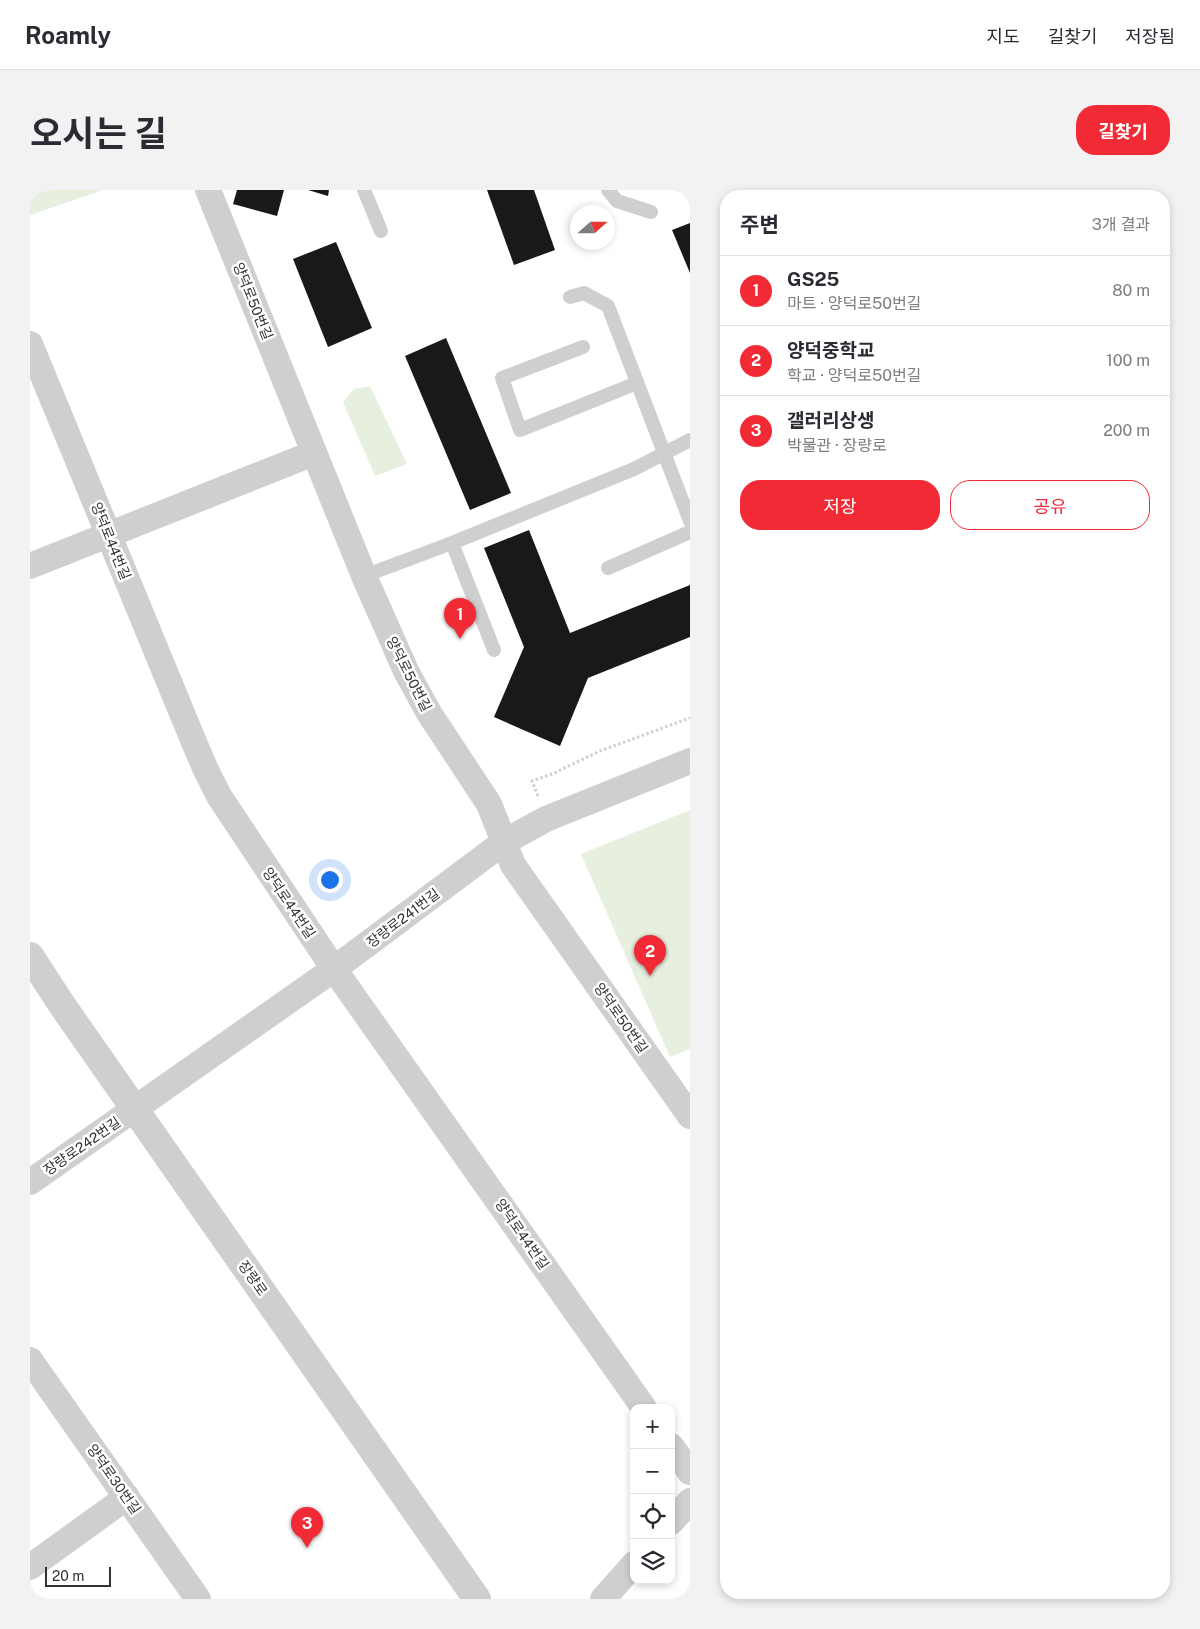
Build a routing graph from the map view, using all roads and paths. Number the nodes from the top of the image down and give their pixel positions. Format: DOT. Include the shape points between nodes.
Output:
graph roads {
  1 [pos="208,190"];
  2 [pos="364,190"];
  3 [pos="608,190"];
  4 [pos="652,212"];
  5 [pos="381,231"];
  6 [pos="570,297"];
  7 [pos="30,344"];
  8 [pos="583,347"];
  9 [pos="637,383"];
  10 [pos="690,440"];
  11 [pos="314,453"];
  12 [pos="664,453"];
  13 [pos="690,521"];
  14 [pos="690,532"];
  15 [pos="108,534"];
  16 [pos="452,543"];
  17 [pos="30,566"];
  18 [pos="608,568"];
  19 [pos="364,576"];
  20 [pos="494,650"];
  21 [pos="690,718"];
  22 [pos="690,761"];
  23 [pos="546,819"];
  24 [pos="504,842"];
  25 [pos="30,956"];
  26 [pos="334,969"];
  27 [pos="134,1109"];
  28 [pos="690,1116"];
  29 [pos="30,1182"];
  30 [pos="32,1368"];
  31 [pos="641,1404"];
  32 [pos="673,1449"];
  33 [pos="690,1472"];
  34 [pos="127,1498"];
  35 [pos="690,1501"];
  36 [pos="675,1518"];
  37 [pos="30,1567"];
  38 [pos="630,1569"];
  39 [pos="198,1599"];
  40 [pos="477,1599"];
  41 [pos="603,1599"];
  1 -- 11 [label="street, 양덕로50번길"];
  2 -- 5 [label="lane"];
  3 -- 4 [label="lane" via="617,201"];
  6 -- 9 [label="lane" via="584,293 608,306"];
  7 -- 15 [label="street, 양덕로44번길"];
  8 -- 9 [label="lane" via="502,378 520,430"];
  9 -- 12 [label="lane"];
  10 -- 12 [label="lane"];
  11 -- 15 [label="street"];
  11 -- 19 [label="street, 양덕로50번길"];
  12 -- 13 [label="lane"];
  12 -- 16 [label="lane" via="634,469"];
  14 -- 18 [label="lane"];
  15 -- 17 [label="street"];
  15 -- 26 [label="street, 양덕로44번길" via="204,768 219,796"];
  16 -- 19 [label="lane"];
  16 -- 20 [label="lane"];
  19 -- 24 [label="street, 양덕로50번길" via="406,671 434,721 489,804"];
  21 -- 23 [label="path" via="600,751 532,781"];
  22 -- 23 [label="street, 장량로241번길"];
  23 -- 24 [label="street, 장량로241번길"];
  24 -- 26 [label="street, 장량로241번길"];
  24 -- 28 [label="street, 양덕로50번길" via="514,865"];
  25 -- 27 [label="street, 장량로"];
  26 -- 27 [label="street, 장량로241번길"];
  26 -- 31 [label="street, 양덕로44번길"];
  27 -- 29 [label="street, 장량로242번길"];
  27 -- 40 [label="street, 장량로"];
  30 -- 34 [label="street, 양덕로30번길"];
  32 -- 33 [label="street"];
  34 -- 37 [label="street"];
  34 -- 39 [label="street, 양덕로30번길"];
  35 -- 36 [label="street"];
  38 -- 41 [label="street"];
}
